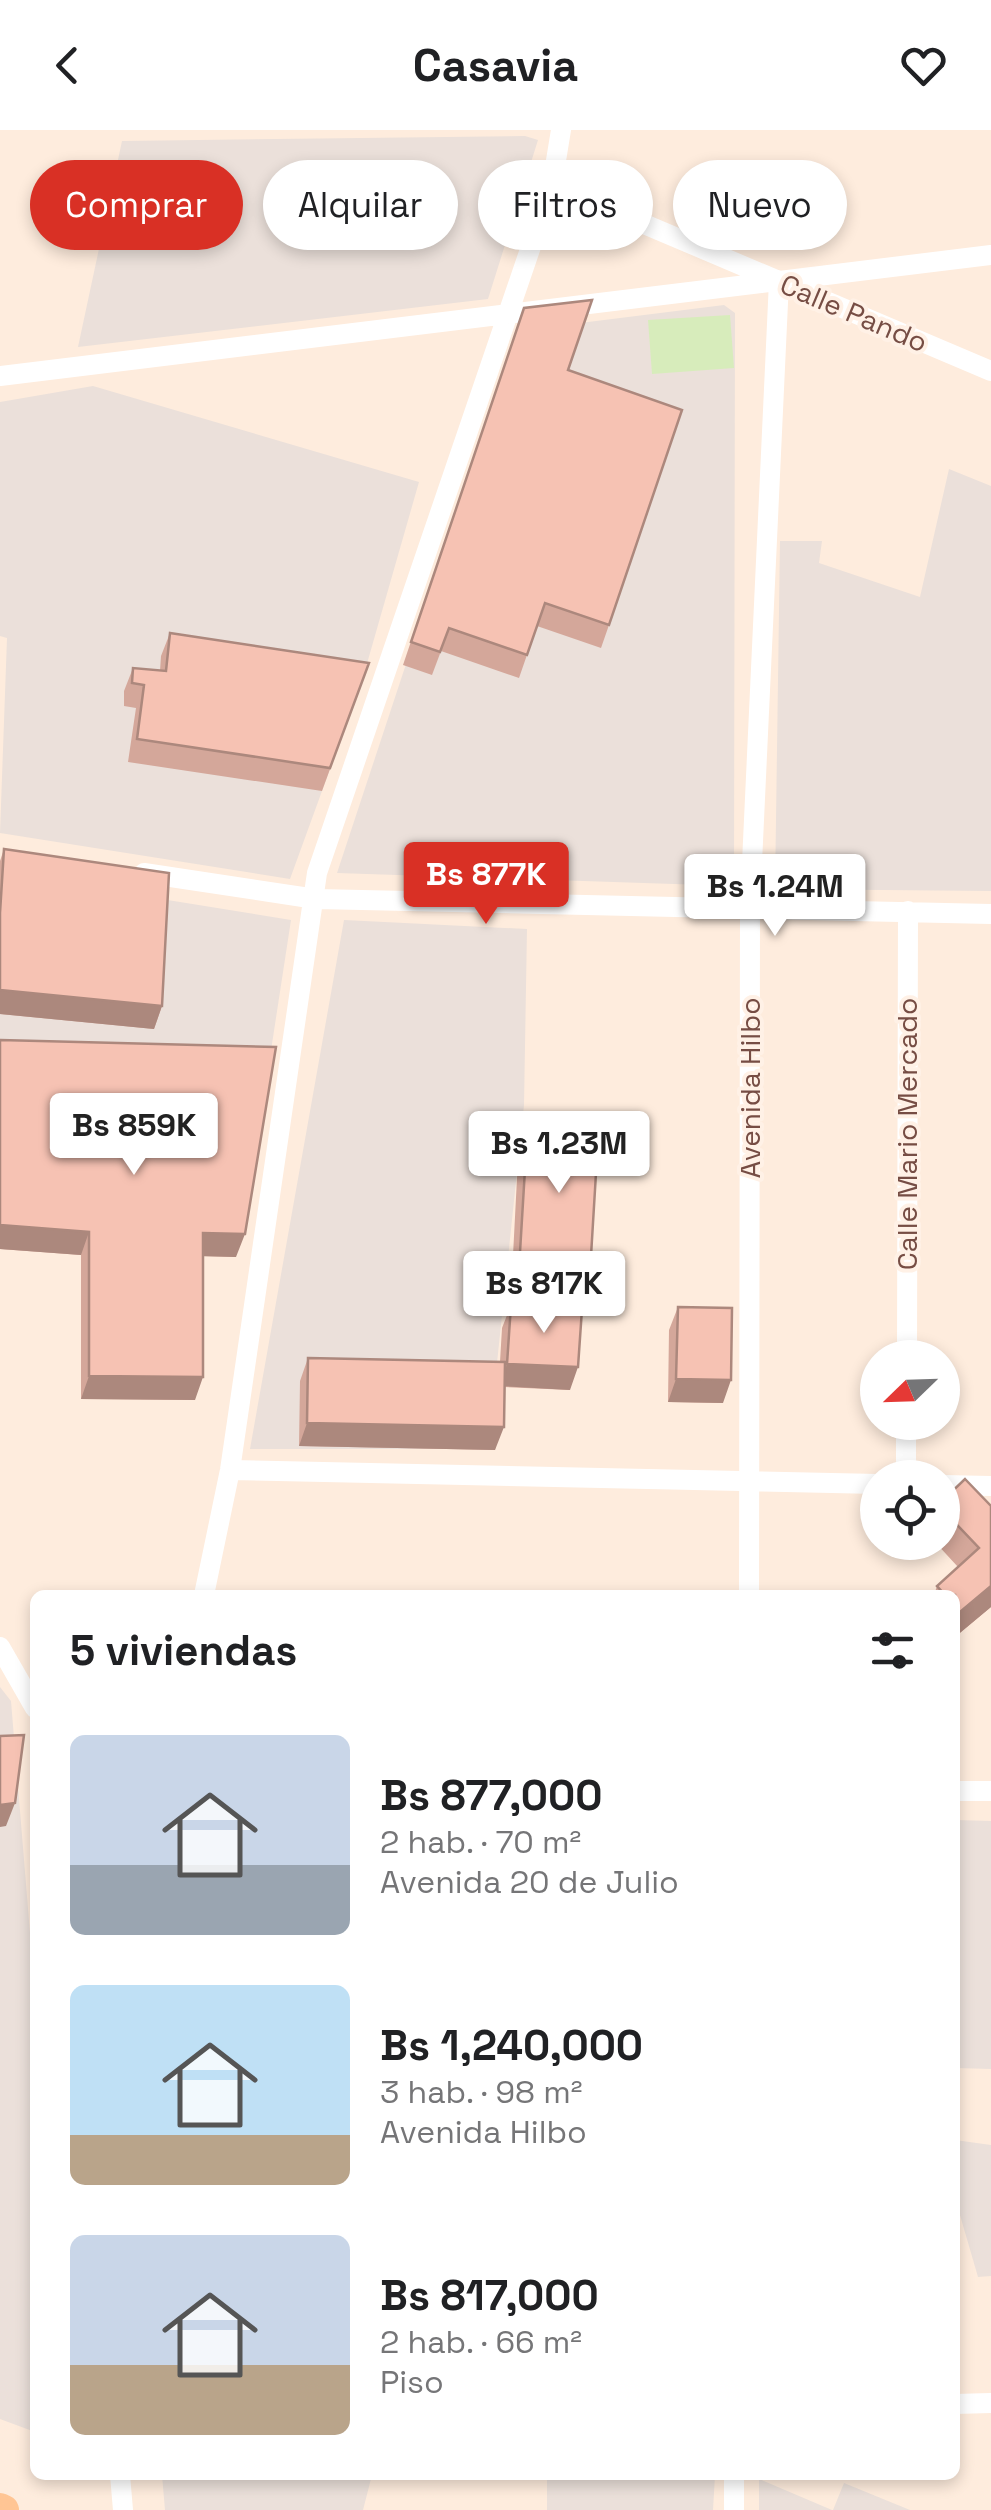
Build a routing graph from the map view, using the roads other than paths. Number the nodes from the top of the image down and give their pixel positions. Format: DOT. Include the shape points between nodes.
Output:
graph roads {
  1 [pos="561,130"];
  2 [pos="556,160"];
  3 [pos="653,227"];
  4 [pos="529,250"];
  5 [pos="991,255"];
  6 [pos="779,281"];
  7 [pos="506,314"];
  8 [pos="991,372"];
  9 [pos="0,376"];
  10 [pos="125,870"];
  11 [pos="316,899"];
  12 [pos="750,906"];
  13 [pos="908,911"];
  14 [pos="991,914"];
  15 [pos="906,1340"];
  16 [pos="230,1470"];
  17 [pos="751,1481"];
  18 [pos="860,1484"];
  19 [pos="960,1485"];
  20 [pos="991,1486"];
  21 [pos="205,1590"];
  22 [pos="749,1590"];
  23 [pos="0,1647"];
  24 [pos="30,1699"];
  25 [pos="960,1790"];
  26 [pos="991,1792"];
  27 [pos="991,2403"];
  28 [pos="960,2404"];
  29 [pos="120,2480"];
  30 [pos="734,2480"];
  31 [pos="122,2510"];
  32 [pos="734,2510"];
  1 -- 2 [label="street"];
  3 -- 6 [label="street, Calle Pando"];
  4 -- 7 [label="street"];
  5 -- 6 [label="street"];
  6 -- 7 [label="street"];
  6 -- 8 [label="street, Calle Pando"];
  6 -- 12 [label="street, Avenida Hilbo"];
  7 -- 9 [label="street"];
  7 -- 11 [label="street" via="317,873"];
  10 -- 11 [label="street"];
  11 -- 12 [label="street"];
  11 -- 16 [label="street"];
  12 -- 13 [label="street"];
  12 -- 17 [label="street, Avenida Hilbo"];
  13 -- 14 [label="street"];
  13 -- 15 [label="street, Calle Mario Mercado"];
  16 -- 17 [label="street"];
  16 -- 21 [label="street"];
  17 -- 18 [label="street"];
  17 -- 22 [label="street, Avenida Hilbo"];
  19 -- 20 [label="street"];
  23 -- 24 [label="street"];
  25 -- 26 [label="street"];
  27 -- 28 [label="street"];
  29 -- 31 [label="street"];
  30 -- 32 [label="street"];
}
